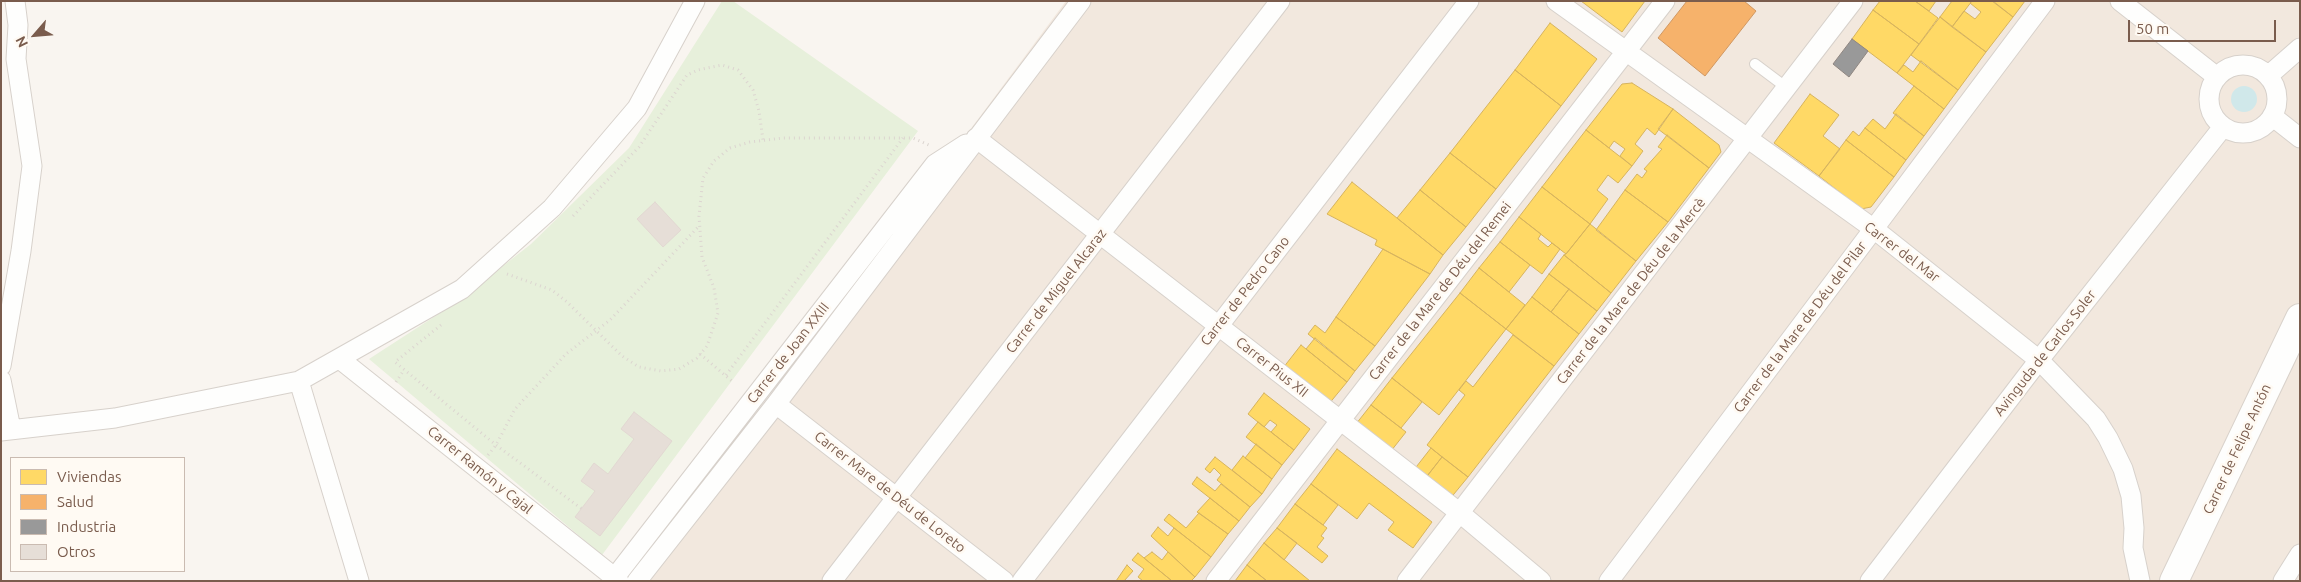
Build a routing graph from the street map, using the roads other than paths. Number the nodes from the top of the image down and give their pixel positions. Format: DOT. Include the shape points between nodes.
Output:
graph roads {
  1 [pos="14,1"];
  2 [pos="695,1"];
  3 [pos="1081,1"];
  4 [pos="1280,1"];
  5 [pos="1469,1"];
  6 [pos="1556,1"];
  7 [pos="1665,1"];
  8 [pos="1854,1"];
  9 [pos="2046,1"];
  10 [pos="2120,1"];
  11 [pos="2300,48"];
  12 [pos="1626,52"];
  13 [pos="1756,64"];
  14 [pos="2268,76"];
  15 [pos="2217,77"];
  16 [pos="1787,88"];
  17 [pos="2272,116"];
  18 [pos="2223,127"];
  19 [pos="976,138"];
  20 [pos="2300,138"];
  21 [pos="1748,140"];
  22 [pos="1874,230"];
  23 [pos="1100,234"];
  24 [pos="2300,318"];
  25 [pos="1218,326"];
  26 [pos="341,360"];
  27 [pos="2039,360"];
  28 [pos="1,366"];
  29 [pos="1,380"];
  30 [pos="300,381"];
  31 [pos="776,404"];
  32 [pos="1340,420"];
  33 [pos="6,430"];
  34 [pos="896,497"];
  35 [pos="1460,513"];
  36 [pos="2300,554"];
  37 [pos="615,580"];
  38 [pos="359,581"];
  39 [pos="636,581"];
  40 [pos="832,581"];
  41 [pos="1004,581"];
  42 [pos="1022,581"];
  43 [pos="1216,581"];
  44 [pos="1407,581"];
  45 [pos="1541,581"];
  46 [pos="1609,581"];
  47 [pos="1870,581"];
  48 [pos="2140,581"];
  49 [pos="2174,581"];
  50 [pos="2283,581"];
  1 -- 28 [label="street" via="18,25 16,59 32,166"];
  2 -- 26 [label="street" via="637,108 552,208 462,289"];
  3 -- 19 [label="street, Carrer de Joan XXIII"];
  4 -- 23 [label="street, Carrer de Miguel Alcaraz"];
  5 -- 25 [label="street, Carrer de Pedro Cano"];
  6 -- 12 [label="street, Carrer del Mar"];
  7 -- 12 [label="street, Carrer de la Mare de Déu del Remei"];
  8 -- 16 [label="street, Carrer de la Mare de Déu de la Mercè"];
  9 -- 22 [label="street, Carrer de la Mare de Déu del Pilar"];
  10 -- 15 [label="street"];
  11 -- 14 [label="street"];
  12 -- 21 [label="street, Carrer del Mar"];
  12 -- 32 [label="street, Carrer de la Mare de Déu del Remei"];
  13 -- 16 [label="lane"];
  14 -- 15 [label="street" via="2255,67 2240,65 2226,69"];
  14 -- 17 [label="street" via="2275,88 2277,102"];
  15 -- 18 [label="street" via="2211,86 2209,103 2215,119"];
  16 -- 21 [label="street, Carrer de la Mare de Déu de la Mercè"];
  17 -- 18 [label="street" via="2256,131 2234,132"];
  17 -- 20 [label="street"];
  18 -- 27 [label="street, Avinguda de Carlos Soler"];
  19 -- 23 [label="street, Carrer Pius XII"];
  19 -- 31 [label="street, Carrer de Joan XXIII"];
  19 -- 37 [label="street, Carrer de Joan XXIII" via="935,164"];
  21 -- 22 [label="street, Carrer del Mar"];
  21 -- 35 [label="street, Carrer de la Mare de Déu de la Mercè"];
  22 -- 27 [label="street, Carrer del Mar"];
  22 -- 46 [label="street, Carrer de la Mare de Déu del Pilar"];
  23 -- 25 [label="street, Carrer Pius XII"];
  23 -- 34 [label="street, Carrer de Miguel Alcaraz"];
  24 -- 49 [label="street, Carrer de Felipe Antón"];
  25 -- 32 [label="street, Carrer Pius XII"];
  25 -- 42 [label="street, Carrer de Pedro Cano"];
  26 -- 30 [label="street"];
  26 -- 37 [label="street, Carrer Ramón y Cajal"];
  27 -- 47 [label="street, Avinguda de Carlos Soler"];
  27 -- 48 [label="street, Carrer del Mar" via="2096,419 2123,469 2131,496 2133,548"];
  29 -- 33 [label="street"];
  30 -- 33 [label="street" via="115,418"];
  30 -- 38 [label="street"];
  31 -- 34 [label="street, Carrer Mare de Déu de Loreto"];
  31 -- 39 [label="street, Carrer de Joan XXIII"];
  32 -- 35 [label="street, Carrer Pius XII"];
  32 -- 43 [label="street, Carrer de la Mare de Déu del Remei"];
  34 -- 40 [label="street, Carrer de Miguel Alcaraz"];
  34 -- 41 [label="street, Carrer Mare de Déu de Loreto"];
  35 -- 44 [label="street, Carrer de la Mare de Déu de la Mercè"];
  35 -- 45 [label="street, Carrer Pius XII"];
  36 -- 50 [label="street"];
}
